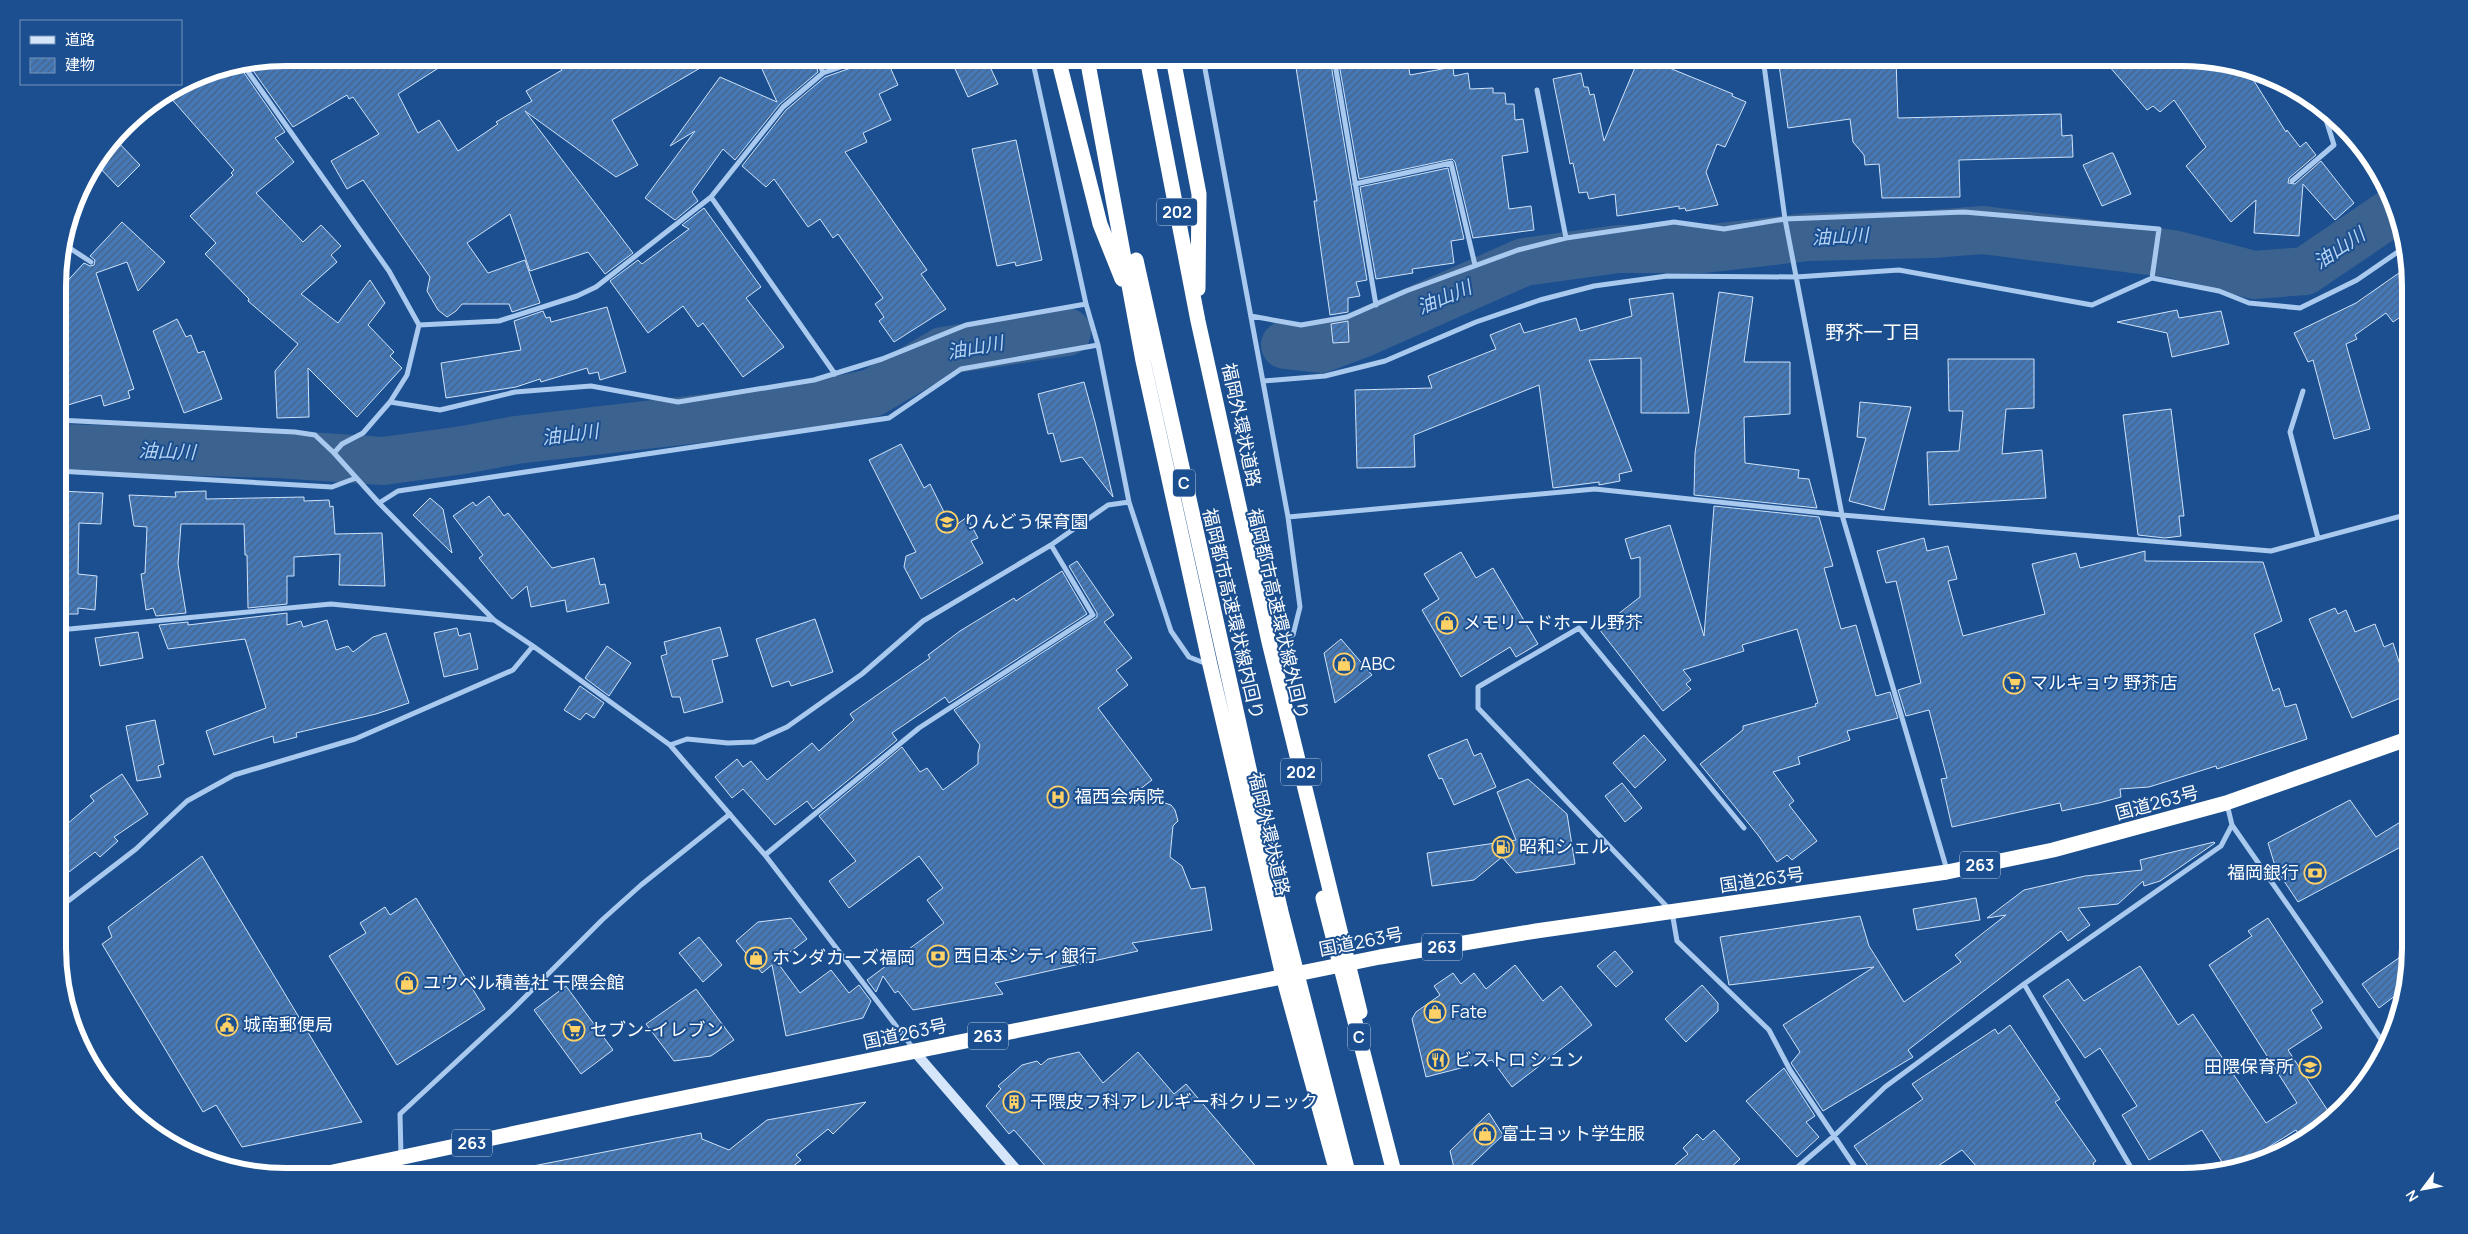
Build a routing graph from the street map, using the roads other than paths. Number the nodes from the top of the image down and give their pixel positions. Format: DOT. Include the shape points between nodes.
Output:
graph roads {
  1 [pos="821,66"];
  2 [pos="844,66"];
  3 [pos="1034,66"];
  4 [pos="1060,66"];
  5 [pos="1089,66"];
  6 [pos="1095,66"];
  7 [pos="1139,66"];
  8 [pos="1149,66"];
  9 [pos="1175,66"];
  10 [pos="1204,66"];
  11 [pos="1335,66"];
  12 [pos="1765,66"];
  13 [pos="247,70"];
  14 [pos="823,73"];
  15 [pos="1537,90"];
  16 [pos="2326,120"];
  17 [pos="2292,181"];
  18 [pos="1355,184"];
  19 [pos="711,196"];
  20 [pos="1785,219"];
  21 [pos="1566,238"];
  22 [pos="69,248"];
  23 [pos="2399,251"];
  24 [pos="91,262"];
  25 [pos="1475,265"];
  26 [pos="1796,277"];
  27 [pos="2152,278"];
  28 [pos="1086,304"];
  29 [pos="1376,305"];
  30 [pos="1135,310"];
  31 [pos="1251,316"];
  32 [pos="1198,321"];
  33 [pos="419,324"];
  34 [pos="1098,345"];
  35 [pos="835,374"];
  36 [pos="1264,381"];
  37 [pos="2303,391"];
  38 [pos="390,402"];
  39 [pos="66,420"];
  40 [pos="334,453"];
  41 [pos="66,471"];
  42 [pos="356,478"];
  43 [pos="379,502"];
  44 [pos="1129,502"];
  45 [pos="1842,515"];
  46 [pos="2402,516"];
  47 [pos="1288,517"];
  48 [pos="2318,538"];
  49 [pos="1052,545"];
  50 [pos="494,620"];
  51 [pos="66,629"];
  52 [pos="1269,642"];
  53 [pos="534,646"];
  54 [pos="1210,666"];
  55 [pos="2402,741"];
  56 [pos="670,745"];
  57 [pos="2226,803"];
  58 [pos="730,814"];
  59 [pos="2232,825"];
  60 [pos="1744,828"];
  61 [pos="765,855"];
  62 [pos="1947,872"];
  63 [pos="66,903"];
  64 [pos="1672,912"];
  65 [pos="1348,963"];
  66 [pos="1283,976"];
  67 [pos="2024,984"];
  68 [pos="2382,1040"];
  69 [pos="914,1051"];
  70 [pos="1834,1136"];
  71 [pos="401,1159"];
  72 [pos="355,1168"];
  73 [pos="1011,1168"];
  74 [pos="1336,1168"];
  75 [pos="1347,1168"];
  76 [pos="1393,1168"];
  77 [pos="1399,1168"];
  78 [pos="1796,1168"];
  79 [pos="1856,1168"];
  80 [pos="2131,1168"];
  1 -- 14 [label="street"];
  2 -- 14 [label="street"];
  3 -- 28 [label="street"];
  4 -- 30 [label="highway" via="1100,224"];
  5 -- 30 [label="highway, 福岡外環状道路"];
  6 -- 75 [label="highway, 福岡都市高速環状線内回り / C, bridge" via="1278,898"];
  7 -- 76 [label="highway, 福岡都市高速環状線外回り / C, bridge" via="1204,377 1321,889"];
  8 -- 32 [label="highway, 福岡外環状道路 / 202"];
  9 -- 32 [label="highway" via="1199,194"];
  10 -- 31 [label="street"];
  11 -- 18 [label="street"];
  12 -- 20 [label="street"];
  13 -- 33 [label="street" via="389,271"];
  14 -- 19 [label="street" via="783,107"];
  15 -- 21 [label="street"];
  16 -- 17 [label="street" via="2334,145"];
  18 -- 25 [label="street" via="1452,163"];
  18 -- 29 [label="street"];
  19 -- 33 [label="street" via="596,287 577,296 499,321"];
  19 -- 35 [label="street"];
  20 -- 21 [label="street" via="1724,229 1674,222"];
  20 -- 26 [label="street"];
  20 -- 27 [label="street" via="1964,212 2159,230"];
  21 -- 25 [label="street"];
  22 -- 24 [label="street"];
  23 -- 27 [label="street" via="2357,280 2300,308 2249,303 2218,291"];
  25 -- 29 [label="street"];
  26 -- 27 [label="street" via="1899,270 2092,305"];
  26 -- 36 [label="street" via="1668,276 1594,286 1476,322 1386,361 1325,376"];
  26 -- 45 [label="street"];
  28 -- 34 [label="street"];
  28 -- 35 [label="street" via="966,325"];
  29 -- 31 [label="street" via="1347,317 1301,325"];
  30 -- 54 [label="highway, 福岡外環状道路" via="1143,361"];
  31 -- 36 [label="street"];
  32 -- 52 [label="highway, 福岡外環状道路 / 202"];
  33 -- 38 [label="street" via="406,375"];
  34 -- 43 [label="street" via="961,369 889,418 398,491"];
  34 -- 44 [label="street"];
  35 -- 38 [label="street" via="678,402 591,386 515,392 440,410"];
  36 -- 47 [label="street"];
  37 -- 48 [label="street" via="2290,432"];
  38 -- 40 [label="street" via="364,433 342,444"];
  39 -- 40 [label="street" via="295,432 315,435"];
  40 -- 42 [label="street"];
  41 -- 42 [label="street" via="332,487"];
  42 -- 43 [label="street"];
  43 -- 50 [label="street"];
  44 -- 49 [label="street" via="1108,505"];
  44 -- 54 [label="street" via="1171,630 1189,657"];
  45 -- 47 [label="street" via="1595,489"];
  45 -- 48 [label="street" via="2271,551"];
  45 -- 62 [label="street"];
  46 -- 48 [label="street"];
  47 -- 52 [label="street" via="1300,607 1293,635"];
  49 -- 56 [label="street" via="923,621 862,674 787,727 754,742 687,739"];
  49 -- 61 [label="street" via="1093,615 919,728"];
  50 -- 51 [label="street" via="331,604"];
  50 -- 53 [label="street"];
  52 -- 65 [label="highway, 福岡外環状道路 / 202"];
  53 -- 56 [label="street"];
  53 -- 63 [label="street" via="513,670 354,740 234,775 187,800 136,849"];
  54 -- 66 [label="highway, 福岡外環状道路"];
  55 -- 57 [label="highway, 国道263号 / 263"];
  56 -- 58 [label="street"];
  57 -- 59 [label="street"];
  57 -- 62 [label="highway, 国道263号 / 263" via="2062,848"];
  58 -- 61 [label="street"];
  58 -- 71 [label="street" via="602,920 512,1010 400,1114"];
  59 -- 67 [label="street" via="2221,846"];
  59 -- 68 [label="street"];
  60 -- 64 [label="street" via="1580,628 1478,687 1478,708"];
  61 -- 69 [label="street"];
  62 -- 64 [label="highway, 国道263号 / 263"];
  64 -- 65 [label="highway, 国道263号 / 263"];
  64 -- 70 [label="street" via="1677,941 1769,1030 1790,1070"];
  65 -- 66 [label="highway, 国道263号 / 263"];
  65 -- 77 [label="highway, 福岡外環状道路 / 202"];
  66 -- 69 [label="highway, 国道263号 / 263"];
  66 -- 74 [label="highway, 福岡外環状道路"];
  67 -- 70 [label="street" via="1885,1087"];
  67 -- 80 [label="street"];
  69 -- 71 [label="highway, 国道263号 / 263" via="629,1108"];
  69 -- 73 [label="street"];
  70 -- 78 [label="street"];
  70 -- 79 [label="street"];
  71 -- 72 [label="highway, 国道263号 / 263"];
}
